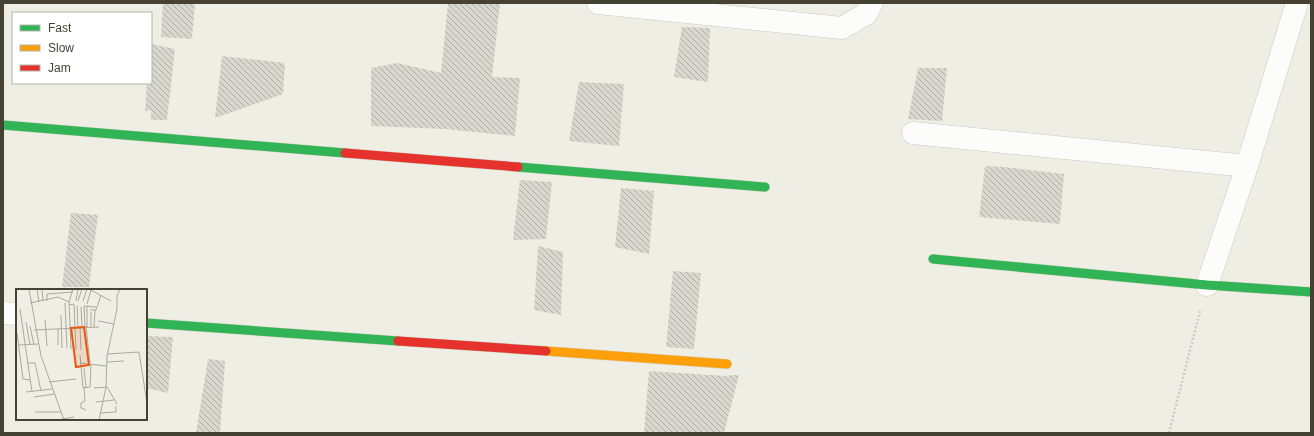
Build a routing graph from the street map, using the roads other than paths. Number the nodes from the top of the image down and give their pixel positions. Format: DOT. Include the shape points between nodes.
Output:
graph roads {
  1 [pos="598,3"];
  2 [pos="872,3"];
  3 [pos="1297,3"];
  4 [pos="3,125"];
  5 [pos="913,133"];
  6 [pos="1247,166"];
  7 [pos="765,187"];
  8 [pos="933,259"];
  9 [pos="1207,285"];
  10 [pos="1311,292"];
  11 [pos="3,313"];
  12 [pos="16,314"];
  13 [pos="147,323"];
  14 [pos="727,364"];
  1 -- 2 [label="street" via="842,28 866,14"];
  3 -- 6 [label="street"];
  4 -- 7 [label="street"];
  5 -- 6 [label="street"];
  6 -- 9 [label="street"];
  8 -- 9 [label="street"];
  9 -- 10 [label="street"];
  11 -- 12 [label="street"];
  13 -- 14 [label="street"];
}
